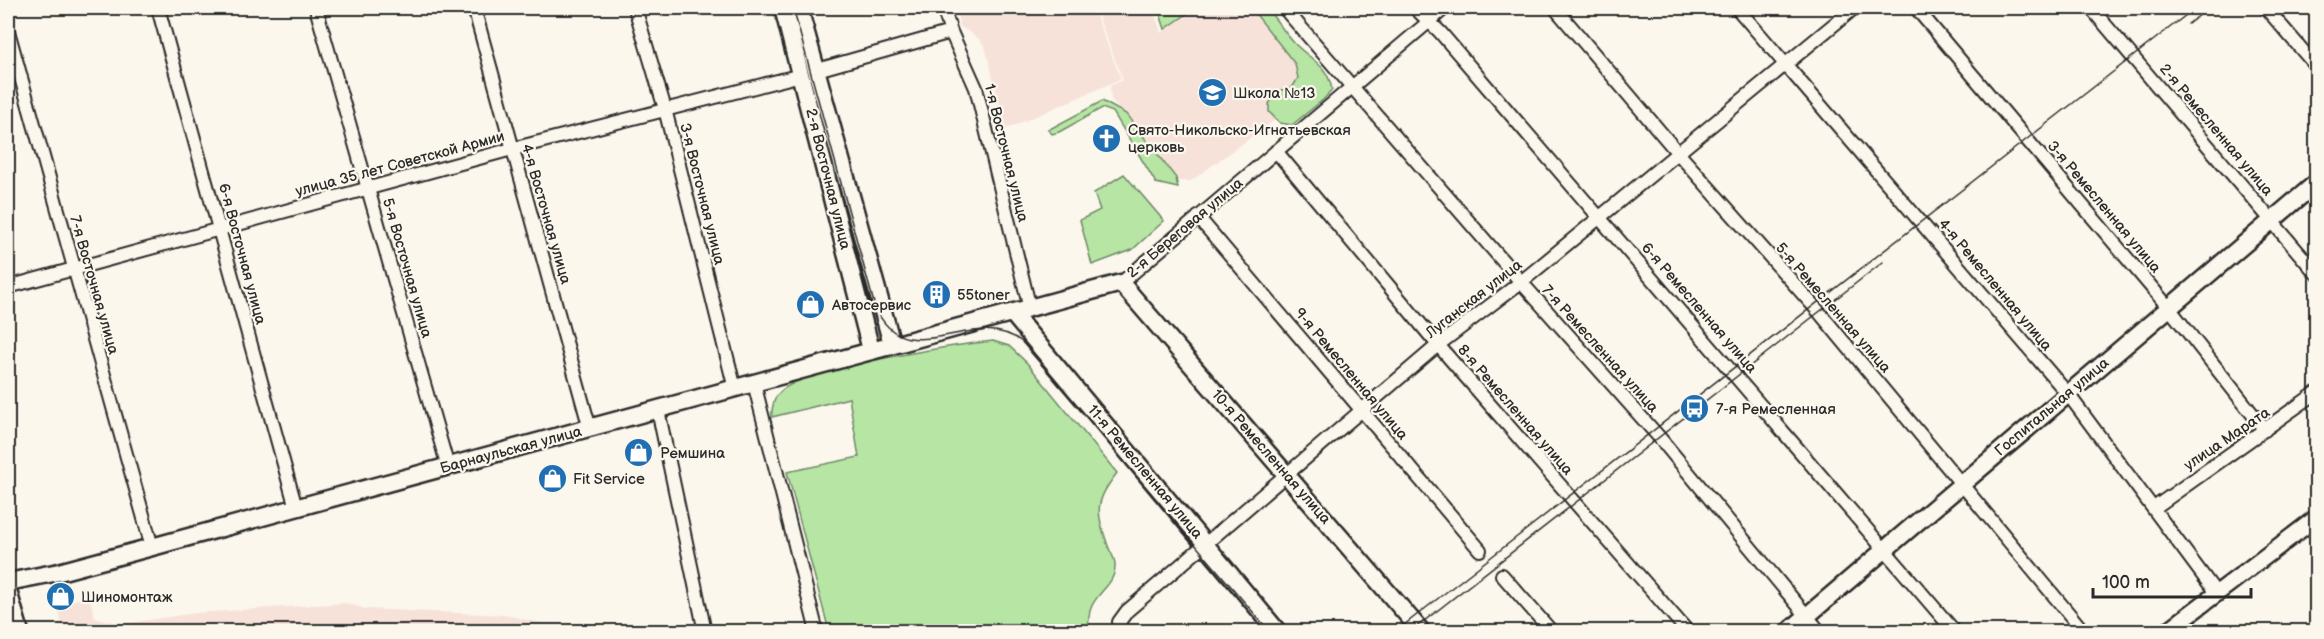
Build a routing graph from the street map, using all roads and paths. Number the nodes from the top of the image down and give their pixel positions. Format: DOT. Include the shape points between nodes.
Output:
graph roads {
  1 [pos="158,8"];
  2 [pos="316,8"];
  3 [pos="474,8"];
  4 [pos="635,8"];
  5 [pos="783,8"];
  6 [pos="799,8"];
  7 [pos="943,8"];
  8 [pos="1284,8"];
  9 [pos="1415,8"];
  10 [pos="1445,8"];
  11 [pos="1555,8"];
  12 [pos="1737,8"];
  13 [pos="1854,8"];
  14 [pos="1916,8"];
  15 [pos="2091,8"];
  16 [pos="2266,8"];
  17 [pos="1427,22"];
  18 [pos="8,31"];
  19 [pos="951,32"];
  20 [pos="1785,64"];
  21 [pos="2316,66"];
  22 [pos="809,73"];
  23 [pos="1351,86"];
  24 [pos="665,109"];
  25 [pos="512,149"];
  26 [pos="1276,151"];
  27 [pos="1678,153"];
  28 [pos="2316,183"];
  29 [pos="368,188"];
  30 [pos="1600,215"];
  31 [pos="1198,217"];
  32 [pos="2273,220"];
  33 [pos="220,230"];
  34 [pos="73,268"];
  35 [pos="2316,273"];
  36 [pos="1521,282"];
  37 [pos="1121,283"];
  38 [pos="8,287"];
  39 [pos="2169,308"];
  40 [pos="1030,309"];
  41 [pos="1012,312"];
  42 [pos="892,344"];
  43 [pos="1438,345"];
  44 [pos="871,350"];
  45 [pos="754,383"];
  46 [pos="735,388"];
  47 [pos="2316,393"];
  48 [pos="2068,394"];
  49 [pos="658,410"];
  50 [pos="1362,410"];
  51 [pos="590,429"];
  52 [pos="2265,430"];
  53 [pos="448,467"];
  54 [pos="1286,475"];
  55 [pos="1962,484"];
  56 [pos="296,508"];
  57 [pos="2154,508"];
  58 [pos="2316,518"];
  59 [pos="1205,544"];
  60 [pos="152,548"];
  61 [pos="1480,550"];
  62 [pos="1882,550"];
  63 [pos="1502,575"];
  64 [pos="8,582"];
  65 [pos="8,591"];
  66 [pos="2216,593"];
  67 [pos="1807,616"];
  68 [pos="1120,627"];
  69 [pos="20,632"];
  70 [pos="705,632"];
  71 [pos="817,632"];
  72 [pos="1278,632"];
  73 [pos="1422,632"];
  74 [pos="1552,632"];
  75 [pos="1688,632"];
  76 [pos="1788,632"];
  77 [pos="1820,632"];
  78 [pos="1955,632"];
  79 [pos="2084,632"];
  80 [pos="2166,632"];
  1 -- 33 [label="street, 6-я Восточная улица"];
  2 -- 29 [label="street, 5-я Восточная улица"];
  3 -- 25 [label="street, 4-я Восточная улица"];
  4 -- 24 [label="street, 3-я Восточная улица"];
  5 -- 22 [label="main road, 2-я Восточная улица"];
  6 -- 22 [label="main road, 2-я Восточная улица"];
  7 -- 19 [label="street, 1-я Восточная улица"];
  8 -- 23 [label="street, 7-я Ремесленная улица"];
  9 -- 17 [label="street, 6-я Ремесленная улица"];
  10 -- 17 [label="street, 2-я Береговая улица"];
  11 -- 27 [label="street, 5-я Ремесленная улица"];
  12 -- 20 [label="street, 4-я Ремесленная улица"];
  13 -- 20 [label="street, Луганская улица"];
  14 -- 39 [label="street, 3-я Ремесленная улица"];
  15 -- 32 [label="street, 2-я Ремесленная улица"];
  16 -- 21 [label="street"];
  17 -- 23 [label="street, 2-я Береговая улица"];
  17 -- 30 [label="street, 6-я Ремесленная улица" via="1440,32"];
  18 -- 34 [label="street, 7-я Восточная улица"];
  19 -- 22 [label="street, улица 35 лет Советской Армии"];
  19 -- 40 [label="street, 1-я Восточная улица" via="976,88"];
  20 -- 27 [label="street, Луганская улица"];
  20 -- 48 [label="street, 4-я Ремесленная улица"];
  22 -- 24 [label="street, улица 35 лет Советской Армии"];
  22 -- 42 [label="main road, 2-я Восточная улица"];
  22 -- 44 [label="main road, 2-я Восточная улица"];
  23 -- 26 [label="street, 2-я Береговая улица"];
  23 -- 36 [label="street, 7-я Ремесленная улица"];
  24 -- 25 [label="street, улица 35 лет Советской Армии"];
  24 -- 46 [label="street, 3-я Восточная улица"];
  25 -- 29 [label="street, улица 35 лет Советской Армии"];
  25 -- 51 [label="street, 4-я Восточная улица"];
  26 -- 31 [label="street, 2-я Береговая улица"];
  26 -- 43 [label="street, 8-я Ремесленная улица"];
  27 -- 30 [label="street, Луганская улица"];
  27 -- 55 [label="street, 5-я Ремесленная улица" via="1819,312"];
  28 -- 32 [label="main road, Госпитальная улица"];
  29 -- 33 [label="street, улица 35 лет Советской Армии"];
  29 -- 53 [label="street, 5-я Восточная улица"];
  30 -- 36 [label="street, Луганская улица"];
  30 -- 62 [label="street, 6-я Ремесленная улица"];
  31 -- 37 [label="street, 2-я Береговая улица"];
  31 -- 50 [label="street, 9-я Ремесленная улица"];
  32 -- 35 [label="street, 2-я Ремесленная улица"];
  32 -- 39 [label="main road, Госпитальная улица"];
  33 -- 34 [label="street, улица 35 лет Советской Армии"];
  33 -- 56 [label="street, 6-я Восточная улица"];
  34 -- 38 [label="street, улица 35 лет Советской Армии"];
  34 -- 60 [label="street, 7-я Восточная улица"];
  36 -- 43 [label="street, Луганская улица"];
  36 -- 67 [label="street, 7-я Ремесленная улица" via="1659,437"];
  37 -- 40 [label="main road, 2-я Береговая улица"];
  37 -- 54 [label="main road, 10-я Ремесленная улица"];
  39 -- 48 [label="main road, Госпитальная улица"];
  39 -- 52 [label="street, 3-я Ремесленная улица"];
  40 -- 41 [label="main road, 2-я Береговая улица"];
  41 -- 42 [label="main road, Барнаульская улица"];
  41 -- 59 [label="main road, 11-я Ремесленная улица"];
  42 -- 44 [label="main road, Барнаульская улица"];
  43 -- 50 [label="street, Луганская улица"];
  43 -- 75 [label="street, 8-я Ремесленная улица"];
  44 -- 45 [label="main road, Барнаульская улица"];
  45 -- 46 [label="main road, Барнаульская улица"];
  45 -- 71 [label="street"];
  46 -- 49 [label="main road, Барнаульская улица"];
  47 -- 52 [label="street, улица Марата"];
  48 -- 55 [label="main road, Госпитальная улица"];
  48 -- 57 [label="street, 4-я Ремесленная улица"];
  49 -- 51 [label="main road, Барнаульская улица"];
  49 -- 70 [label="street"];
  50 -- 54 [label="street, Луганская улица"];
  50 -- 61 [label="street, 9-я Ремесленная улица"];
  51 -- 53 [label="main road, Барнаульская улица"];
  52 -- 57 [label="street, улица Марата"];
  53 -- 56 [label="main road, Барнаульская улица"];
  54 -- 59 [label="street, Луганская улица"];
  54 -- 73 [label="main road, 10-я Ремесленная улица"];
  55 -- 62 [label="main road, Госпитальная улица"];
  55 -- 79 [label="street, 5-я Ремесленная улица"];
  56 -- 60 [label="main road, Барнаульская улица"];
  57 -- 66 [label="street, 4-я Ремесленная улица"];
  58 -- 66 [label="street"];
  59 -- 68 [label="street, Луганская улица" via="1126,610"];
  59 -- 72 [label="main road, 11-я Ремесленная улица"];
  60 -- 64 [label="main road, Барнаульская улица"];
  62 -- 67 [label="main road, Госпитальная улица"];
  62 -- 78 [label="street, 6-я Ремесленная улица"];
  63 -- 74 [label="street"];
  65 -- 69 [label="main road"];
  66 -- 80 [label="street"];
  67 -- 76 [label="main road, Госпитальная улица"];
  67 -- 77 [label="street, 7-я Ремесленная улица"];
}
